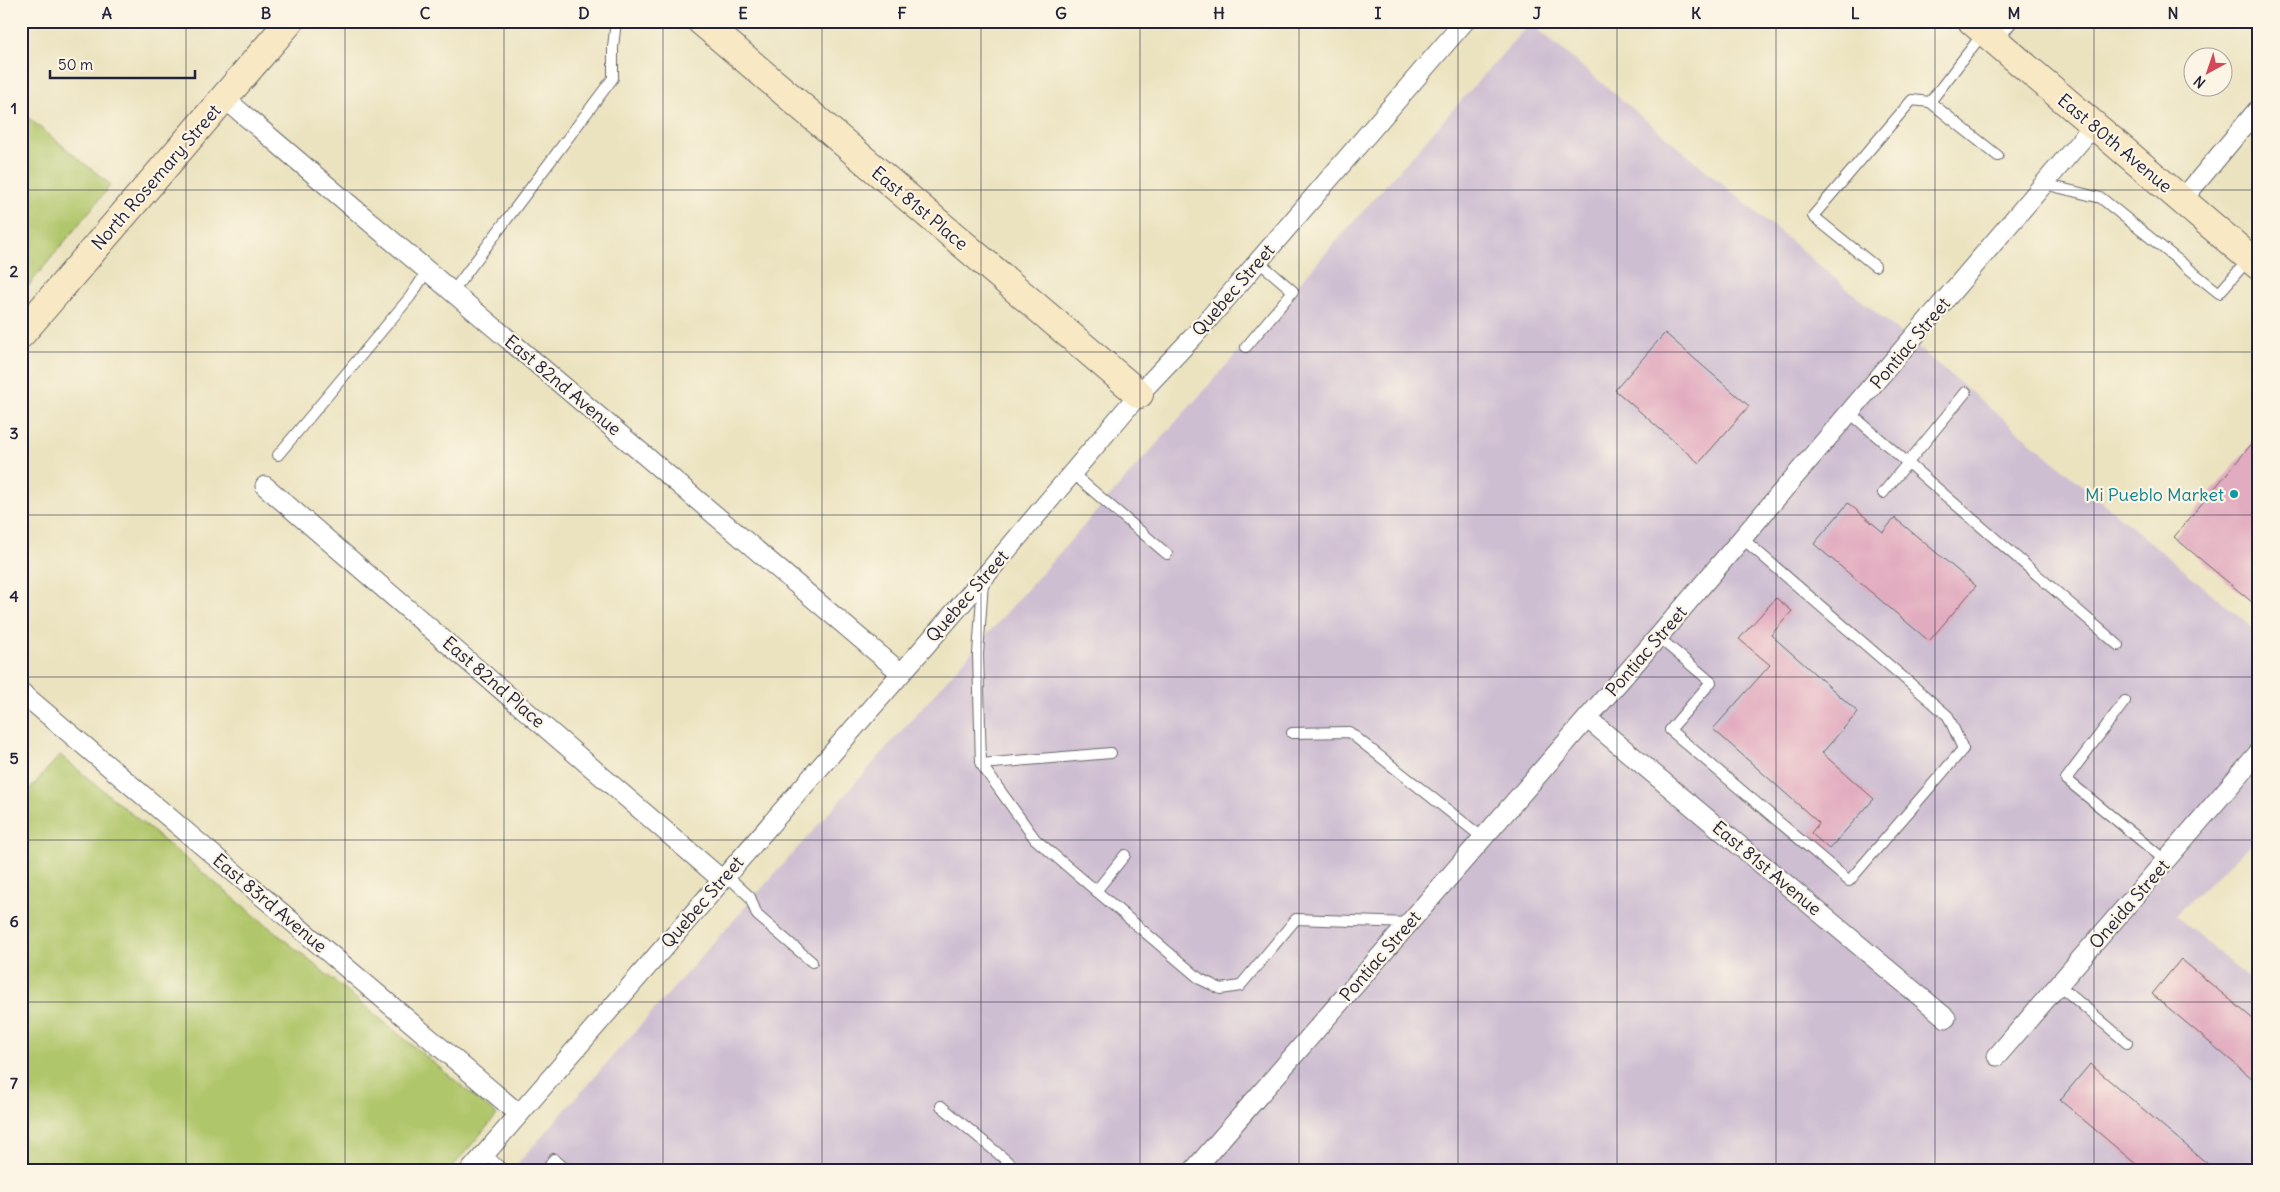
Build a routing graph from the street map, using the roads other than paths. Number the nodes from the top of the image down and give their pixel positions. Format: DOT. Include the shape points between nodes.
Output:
graph roads {
  1 [pos="290,21"];
  2 [pos="616,21"];
  3 [pos="701,21"];
  4 [pos="1465,21"];
  5 [pos="1989,28"];
  6 [pos="224,98"];
  7 [pos="1930,102"];
  8 [pos="2259,108"];
  9 [pos="2094,125"];
  10 [pos="1998,156"];
  11 [pos="2044,184"];
  12 [pos="2182,200"];
  13 [pos="1258,261"];
  14 [pos="2254,262"];
  15 [pos="1875,266"];
  16 [pos="428,270"];
  17 [pos="453,291"];
  18 [pos="21,334"];
  19 [pos="1246,347"];
  20 [pos="1966,392"];
  21 [pos="1139,394"];
  22 [pos="1850,414"];
  23 [pos="278,455"];
  24 [pos="1907,463"];
  25 [pos="1072,473"];
  26 [pos="265,486"];
  27 [pos="1883,493"];
  28 [pos="1743,538"];
  29 [pos="1167,554"];
  30 [pos="983,578"];
  31 [pos="1658,637"];
  32 [pos="2118,645"];
  33 [pos="901,673"];
  34 [pos="21,692"];
  35 [pos="2125,701"];
  36 [pos="1588,719"];
  37 [pos="1292,733"];
  38 [pos="2259,752"];
  39 [pos="1110,753"];
  40 [pos="981,764"];
  41 [pos="1482,838"];
  42 [pos="1125,855"];
  43 [pos="2166,861"];
  44 [pos="723,876"];
  45 [pos="1096,891"];
  46 [pos="1409,923"];
  47 [pos="812,962"];
  48 [pos="2059,985"];
  49 [pos="1946,1018"];
  50 [pos="2127,1042"];
  51 [pos="1997,1056"];
  52 [pos="941,1106"];
  53 [pos="519,1114"];
  54 [pos="485,1153"];
  55 [pos="470,1171"];
  56 [pos="504,1171"];
  57 [pos="546,1171"];
  58 [pos="568,1171"];
  59 [pos="1019,1171"];
  60 [pos="1193,1171"];
  1 -- 6 [label="street, North Rosemary Street"];
  2 -- 17 [label="lane" via="613,78"];
  3 -- 21 [label="street, East 81st Place"];
  4 -- 13 [label="street, Quebec Street"];
  5 -- 7 [label="lane"];
  5 -- 9 [label="street, East 80th Avenue"];
  6 -- 16 [label="street, East 82nd Avenue"];
  6 -- 18 [label="street, North Rosemary Street"];
  7 -- 10 [label="lane"];
  7 -- 15 [label="lane" via="1912,100 1813,216"];
  8 -- 12 [label="street"];
  9 -- 11 [label="street, Pontiac Street"];
  9 -- 12 [label="street, East 80th Avenue"];
  11 -- 14 [label="lane" via="2101,198 2219,294"];
  11 -- 22 [label="street, Pontiac Street"];
  12 -- 14 [label="street, East 80th Avenue"];
  13 -- 19 [label="lane" via="1293,291"];
  13 -- 21 [label="street, Quebec Street"];
  16 -- 17 [label="street, East 82nd Avenue"];
  16 -- 23 [label="lane" via="410,298"];
  17 -- 33 [label="street, East 82nd Avenue"];
  20 -- 24 [label="lane"];
  21 -- 25 [label="street, Quebec Street"];
  22 -- 24 [label="lane"];
  22 -- 28 [label="street, Pontiac Street"];
  24 -- 27 [label="lane"];
  24 -- 32 [label="lane"];
  25 -- 29 [label="lane"];
  25 -- 30 [label="street, Quebec Street"];
  26 -- 44 [label="street, East 82nd Place"];
  28 -- 31 [label="street, Pontiac Street"];
  28 -- 31 [label="lane" via="1948,716 1962,749 1849,880 1670,730 1711,682"];
  30 -- 33 [label="street, Quebec Street"];
  30 -- 40 [label="lane" via="978,654"];
  31 -- 36 [label="street, Pontiac Street"];
  33 -- 44 [label="street, Quebec Street"];
  34 -- 53 [label="street, East 83rd Avenue"];
  35 -- 43 [label="lane" via="2066,779"];
  36 -- 41 [label="street, Pontiac Street"];
  36 -- 49 [label="street, East 81st Avenue"];
  37 -- 41 [label="lane" via="1349,732"];
  38 -- 43 [label="street, Oneida Street"];
  39 -- 40 [label="lane"];
  40 -- 45 [label="lane" via="1035,839"];
  41 -- 46 [label="street, Pontiac Street"];
  42 -- 45 [label="lane"];
  43 -- 48 [label="street, Oneida Street"];
  44 -- 47 [label="lane" via="750,897 757,915"];
  44 -- 53 [label="street, Quebec Street"];
  45 -- 46 [label="lane" via="1200,979 1221,990 1240,986 1296,919"];
  46 -- 60 [label="street, Pontiac Street"];
  48 -- 50 [label="lane"];
  48 -- 51 [label="street, Oneida Street"];
  52 -- 59 [label="lane"];
  53 -- 54 [label="street, Quebec Street"];
  54 -- 55 [label="street, Quebec Street"];
  54 -- 56 [label="lane"];
  57 -- 58 [label="lane" via="554,1159"];
}
